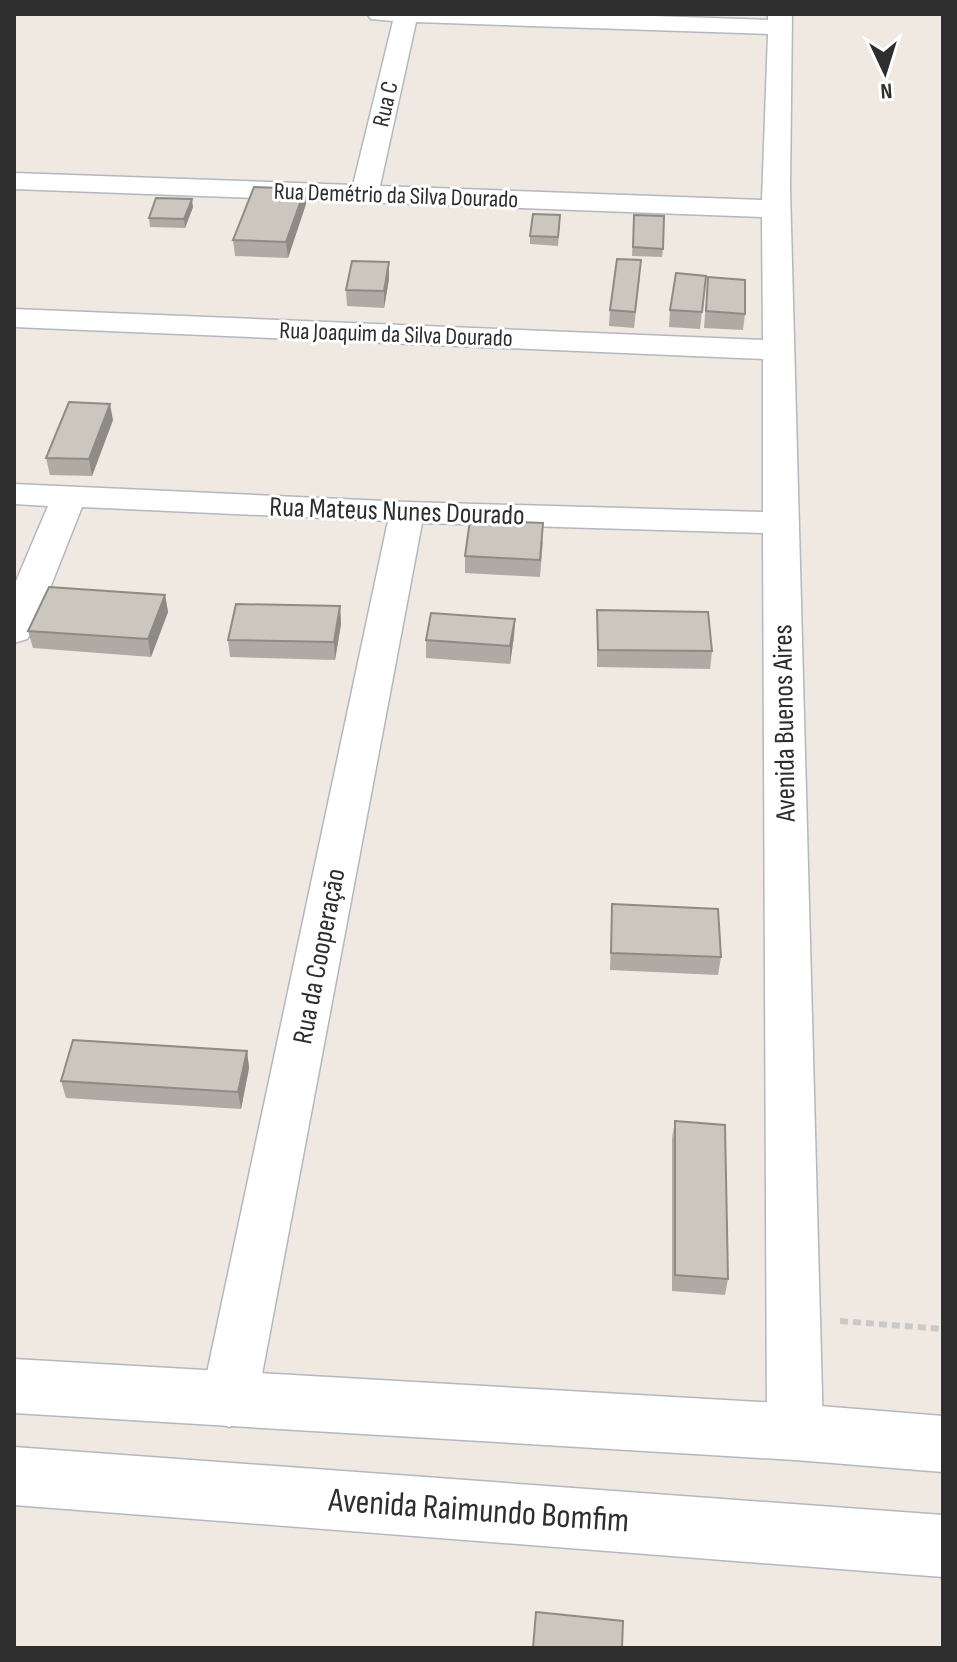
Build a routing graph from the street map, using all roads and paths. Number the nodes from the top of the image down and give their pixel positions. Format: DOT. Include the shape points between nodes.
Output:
graph roads {
  1 [pos="379,14"];
  2 [pos="406,15"];
  3 [pos="780,20"];
  4 [pos="14,162"];
  5 [pos="14,181"];
  6 [pos="367,183"];
  7 [pos="777,198"];
  8 [pos="14,318"];
  9 [pos="778,350"];
  10 [pos="14,494"];
  11 [pos="69,496"];
  12 [pos="407,512"];
  13 [pos="780,523"];
  14 [pos="14,631"];
  15 [pos="791,1317"];
  16 [pos="943,1329"];
  17 [pos="14,1386"];
  18 [pos="229,1401"];
  19 [pos="795,1432"];
  20 [pos="943,1444"];
  21 [pos="14,1476"];
  22 [pos="943,1546"];
  1 -- 2 [label="street"];
  2 -- 3 [label="street"];
  2 -- 6 [label="street, Rua C"];
  3 -- 7 [label="street, Avenida Buenos Aires"];
  4 -- 6 [label="street, Rua Demétrio da Silva Dourado"];
  5 -- 6 [label="street, Rua Demétrio da Silva Dourado"];
  6 -- 7 [label="street, Rua Demétrio da Silva Dourado"];
  7 -- 9 [label="street, Avenida Buenos Aires"];
  8 -- 9 [label="street, Rua Joaquim da Silva Dourado"];
  9 -- 13 [label="street, Avenida Buenos Aires"];
  10 -- 11 [label="street, Rua Mateus Nunes Dourado"];
  11 -- 12 [label="street, Rua Mateus Nunes Dourado"];
  11 -- 14 [label="street"];
  12 -- 13 [label="street, Rua Mateus Nunes Dourado"];
  12 -- 18 [label="street, Rua da Cooperação"];
  13 -- 15 [label="street, Avenida Buenos Aires"];
  15 -- 16 [label="path"];
  15 -- 19 [label="street, Avenida Buenos Aires"];
  17 -- 18 [label="street"];
  18 -- 19 [label="street"];
  19 -- 20 [label="street"];
  21 -- 22 [label="street, Avenida Raimundo Bomfim"];
}
